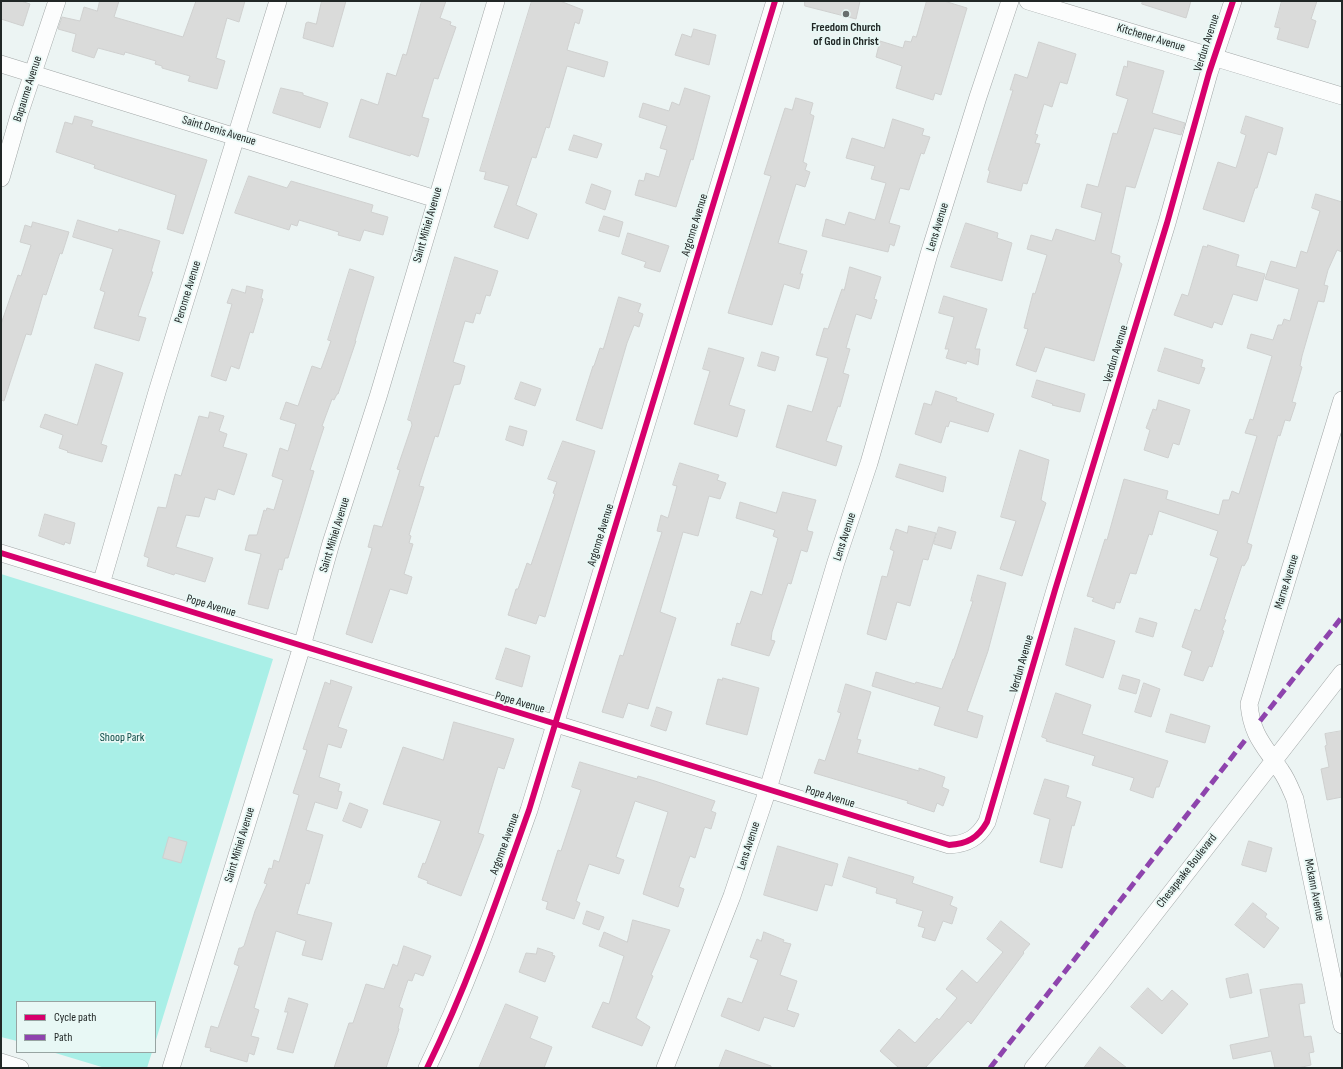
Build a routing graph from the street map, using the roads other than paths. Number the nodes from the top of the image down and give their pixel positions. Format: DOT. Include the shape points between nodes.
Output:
graph roads {
  1 [pos="57,1"];
  2 [pos="278,1"];
  3 [pos="496,1"];
  4 [pos="774,1"];
  5 [pos="1010,1"];
  6 [pos="1028,1"];
  7 [pos="1233,1"];
  8 [pos="1214,57"];
  9 [pos="1,64"];
  10 [pos="33,74"];
  11 [pos="1342,96"];
  12 [pos="236,136"];
  13 [pos="1,178"];
  14 [pos="436,200"];
  15 [pos="1342,400"];
  16 [pos="1,553"];
  17 [pos="101,584"];
  18 [pos="302,646"];
  19 [pos="1342,673"];
  20 [pos="1019,713"];
  21 [pos="554,724"];
  22 [pos="1274,760"];
  23 [pos="768,789"];
  24 [pos="1342,1025"];
  25 [pos="1,1062"];
  26 [pos="20,1068"];
  27 [pos="171,1068"];
  28 [pos="427,1068"];
  29 [pos="665,1068"];
  30 [pos="1033,1068"];
  1 -- 10 [label="street, Bapaume Avenue"];
  2 -- 12 [label="street, Peronne Avenue"];
  3 -- 14 [label="street, Saint Mihiel Avenue"];
  4 -- 21 [label="street, Argonne Avenue"];
  5 -- 23 [label="street, Lens Avenue" via="978,96 869,463 834,569"];
  6 -- 8 [label="street, Kitchener Avenue"];
  7 -- 8 [label="street, Verdun Avenue"];
  8 -- 11 [label="street, Kitchener Avenue"];
  8 -- 20 [label="street, Verdun Avenue" via="1167,224"];
  9 -- 10 [label="street, Saint Denis Avenue"];
  10 -- 12 [label="street, Saint Denis Avenue"];
  10 -- 13 [label="street, Bapaume Avenue"];
  12 -- 14 [label="street, Saint Denis Avenue"];
  12 -- 17 [label="street, Peronne Avenue"];
  14 -- 18 [label="street, Saint Mihiel Avenue"];
  15 -- 22 [label="street, Marne Avenue" via="1249,704 1256,736"];
  16 -- 17 [label="street, Pope Avenue"];
  17 -- 18 [label="street, Pope Avenue"];
  18 -- 21 [label="street, Pope Avenue"];
  18 -- 27 [label="street, Saint Mihiel Avenue"];
  19 -- 22 [label="street, Chesapeake Boulevard"];
  20 -- 23 [label="street, Pope Avenue" via="987,822 973,839 961,844 949,845"];
  21 -- 23 [label="street, Pope Avenue"];
  21 -- 28 [label="street, Argonne Avenue" via="529,810 491,915 446,1030"];
  22 -- 24 [label="street, Mckann Avenue" via="1295,799"];
  22 -- 30 [label="street, Chesapeake Boulevard"];
  23 -- 29 [label="street, Lens Avenue" via="732,896"];
  25 -- 26 [label="street"];
}
